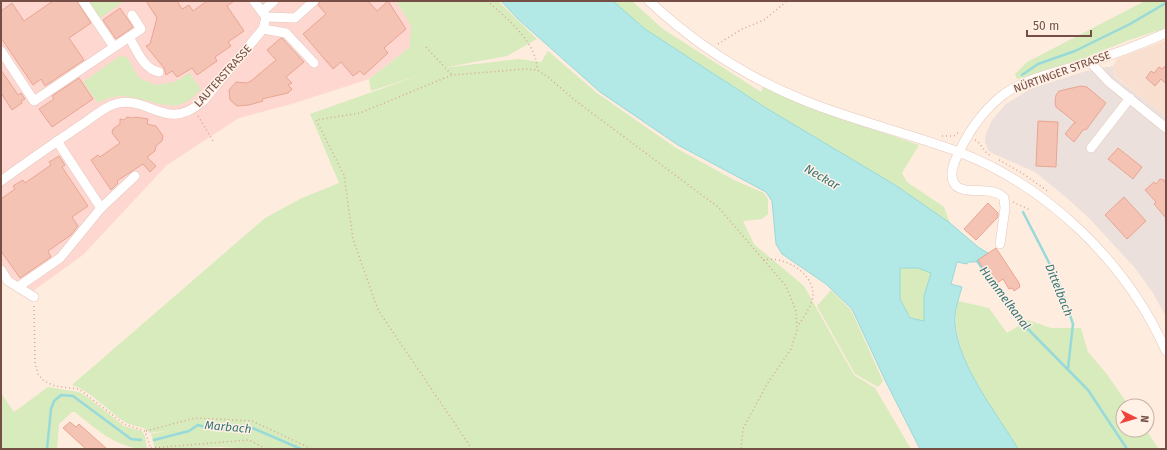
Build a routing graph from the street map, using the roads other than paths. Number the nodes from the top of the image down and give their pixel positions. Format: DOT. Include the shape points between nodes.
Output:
graph roads {
  1 [pos="83,1"];
  2 [pos="254,1"];
  3 [pos="274,1"];
  4 [pos="314,1"];
  5 [pos="649,1"];
  6 [pos="264,14"];
  7 [pos="132,15"];
  8 [pos="263,29"];
  9 [pos="1166,33"];
  10 [pos="129,37"];
  11 [pos="114,47"];
  12 [pos="1,51"];
  13 [pos="1090,62"];
  14 [pos="314,63"];
  15 [pos="159,72"];
  16 [pos="1130,98"];
  17 [pos="1166,128"];
  18 [pos="57,141"];
  19 [pos="1091,148"];
  20 [pos="959,152"];
  21 [pos="134,176"];
  22 [pos="1,181"];
  23 [pos="101,208"];
  24 [pos="1000,244"];
  25 [pos="1,270"];
  26 [pos="18,287"];
  27 [pos="34,297"];
  28 [pos="1166,351"];
  1 -- 11 [label="street"];
  2 -- 6 [label="street"];
  3 -- 6 [label="street"];
  4 -- 6 [label="street" via="295,18"];
  5 -- 20 [label="street" via="674,24 715,48 750,75 802,100 837,113"];
  6 -- 8 [label="street, LAUTERSTRASSE"];
  7 -- 10 [label="street" via="141,29"];
  8 -- 14 [label="street" via="286,33"];
  8 -- 18 [label="street, LAUTERSTRASSE" via="194,110 179,115 131,104 115,104"];
  9 -- 13 [label="street, NÜRTINGER STRASSE"];
  10 -- 11 [label="street"];
  10 -- 15 [label="street" via="146,65"];
  11 -- 12 [label="street" via="34,101"];
  13 -- 16 [label="street"];
  13 -- 20 [label="street, NÜRTINGER STRASSE" via="1037,79 1005,94 979,119"];
  16 -- 17 [label="street"];
  16 -- 19 [label="street"];
  18 -- 22 [label="street, LAUTERSTRASSE"];
  18 -- 23 [label="street"];
  20 -- 24 [label="street, NÜRTINGER STRASSE" via="952,173 953,183 963,189 993,192 1004,198"];
  20 -- 28 [label="street" via="1024,186 1088,238 1134,293"];
  21 -- 23 [label="street"];
  23 -- 26 [label="street" via="60,258"];
  25 -- 26 [label="street" via="8,281"];
  26 -- 27 [label="street"];
}
